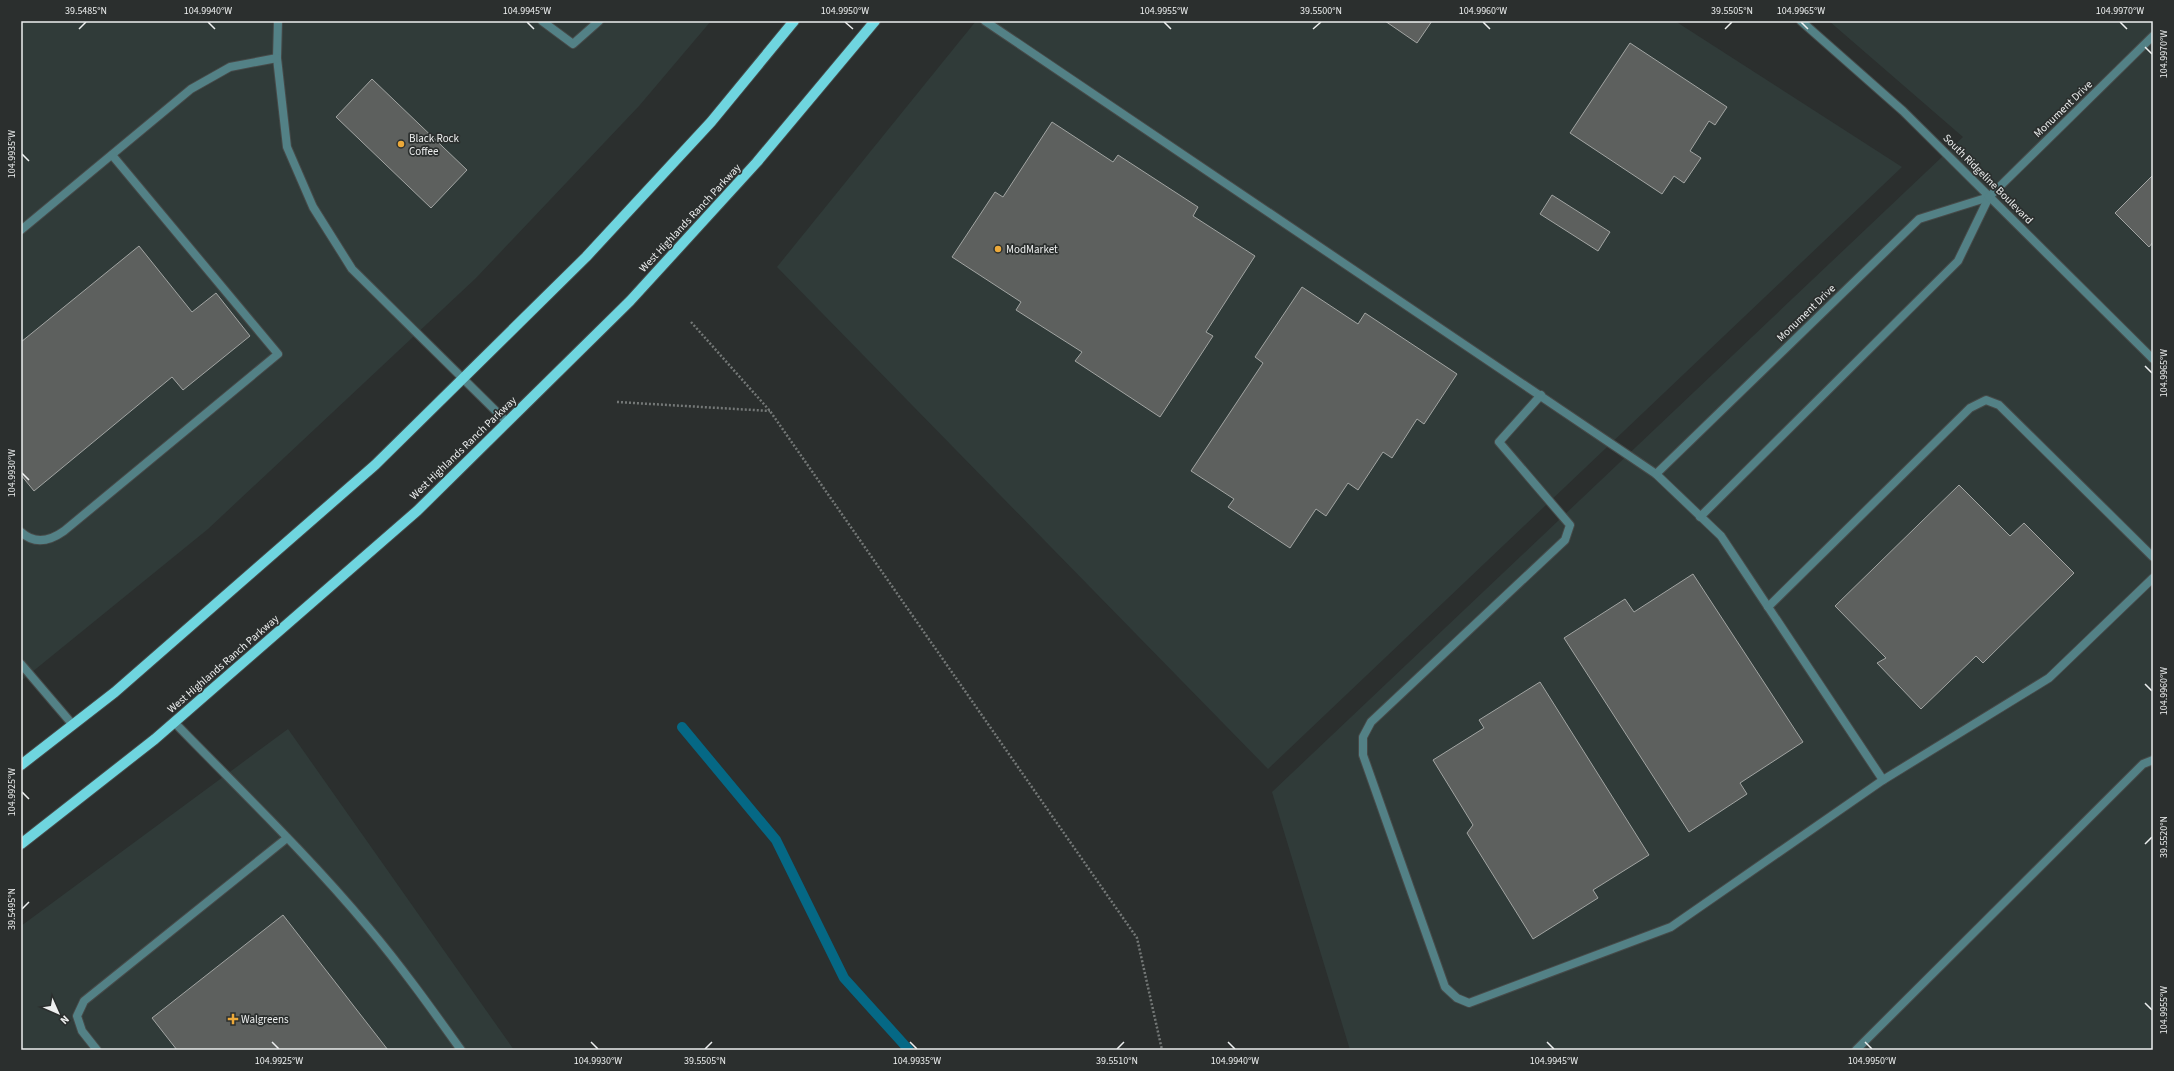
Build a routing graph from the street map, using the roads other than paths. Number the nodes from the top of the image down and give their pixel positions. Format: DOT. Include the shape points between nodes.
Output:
graph roads {
  1 [pos="278,21"];
  2 [pos="542,21"];
  3 [pos="599,21"];
  4 [pos="794,21"];
  5 [pos="875,21"];
  6 [pos="985,21"];
  7 [pos="1801,21"];
  8 [pos="2153,36"];
  9 [pos="277,58"];
  10 [pos="112,155"];
  11 [pos="1989,197"];
  12 [pos="21,230"];
  13 [pos="2153,359"];
  14 [pos="462,379"];
  15 [pos="1541,396"];
  16 [pos="508,422"];
  17 [pos="1656,474"];
  18 [pos="1700,517"];
  19 [pos="21,532"];
  20 [pos="2153,557"];
  21 [pos="2153,578"];
  22 [pos="1768,607"];
  23 [pos="21,664"];
  24 [pos="174,722"];
  25 [pos="73,725"];
  26 [pos="2153,760"];
  27 [pos="21,765"];
  28 [pos="1883,780"];
  29 [pos="287,838"];
  30 [pos="21,844"];
  31 [pos="97,1050"];
  32 [pos="461,1050"];
  33 [pos="1856,1050"];
  1 -- 9 [label="street"];
  2 -- 3 [label="street" via="573,44"];
  4 -- 14 [label="main road" via="711,122 596,246"];
  5 -- 16 [label="main road, West Highlands Ranch Parkway" via="752,168 630,301"];
  6 -- 15 [label="street"];
  7 -- 11 [label="street, South Ridgeline Boulevard" via="1903,111"];
  8 -- 11 [label="street, Monument Drive"];
  9 -- 10 [label="street" via="230,67 192,89"];
  9 -- 14 [label="street" via="287,147 313,208 352,269"];
  10 -- 12 [label="street"];
  10 -- 19 [label="street" via="278,354 64,531 51,540 37,540"];
  11 -- 13 [label="street, South Ridgeline Boulevard"];
  11 -- 17 [label="street, Monument Drive" via="1919,219"];
  11 -- 18 [label="street, Monument Drive" via="1958,261"];
  14 -- 16 [label="street"];
  14 -- 25 [label="main road" via="375,465 115,692"];
  15 -- 17 [label="street"];
  15 -- 28 [label="street" via="1499,442 1570,525 1566,540 1371,722 1363,737 1363,755 1445,987 1457,998 1469,1003 1671,927"];
  16 -- 24 [label="main road, West Highlands Ranch Parkway" via="417,511"];
  17 -- 18 [label="street"];
  18 -- 22 [label="street" via="1721,536"];
  20 -- 22 [label="street" via="1999,405 1986,400 1970,408"];
  21 -- 28 [label="street" via="2049,678"];
  22 -- 28 [label="street"];
  23 -- 25 [label="street"];
  24 -- 29 [label="street"];
  24 -- 30 [label="main road, West Highlands Ranch Parkway"];
  25 -- 27 [label="main road"];
  26 -- 33 [label="street" via="2143,764"];
  29 -- 31 [label="street" via="84,1001 77,1016 82,1031"];
  29 -- 32 [label="street" via="368,926"];
}
